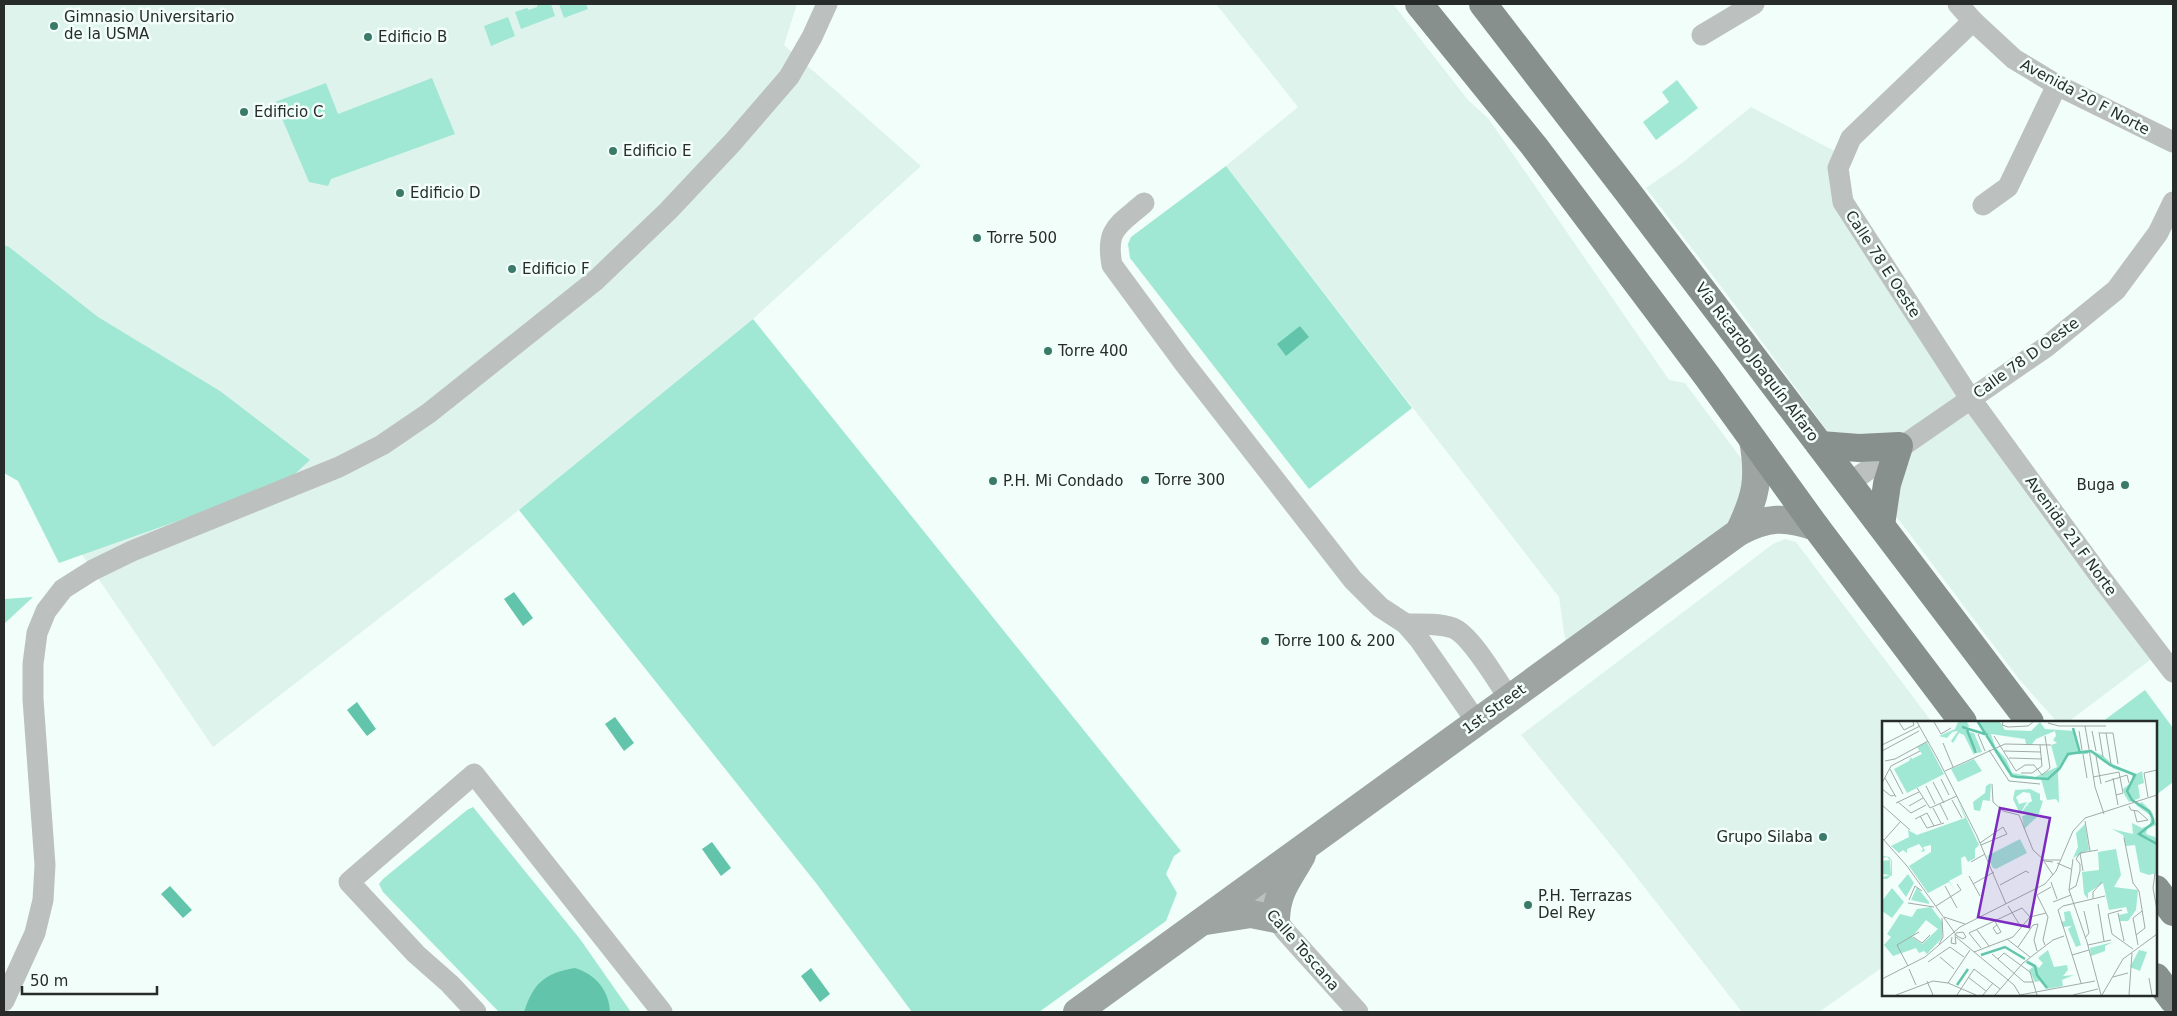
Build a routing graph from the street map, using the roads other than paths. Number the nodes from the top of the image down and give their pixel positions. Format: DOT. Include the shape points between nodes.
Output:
graph roads {
  1 [pos="820,4"];
  2 [pos="826,4"];
  3 [pos="1419,4"];
  4 [pos="1483,4"];
  5 [pos="1754,4"];
  6 [pos="1958,4"];
  7 [pos="1973,21"];
  8 [pos="1702,35"];
  9 [pos="812,37"];
  10 [pos="2057,86"];
  11 [pos="2173,142"];
  12 [pos="2173,202"];
  13 [pos="1144,203"];
  14 [pos="1983,205"];
  15 [pos="1970,398"];
  16 [pos="1753,440"];
  17 [pos="1820,445"];
  18 [pos="1899,446"];
  19 [pos="1848,483"];
  20 [pos="1880,526"];
  21 [pos="1816,527"];
  22 [pos="1739,532"];
  23 [pos="1406,624"];
  24 [pos="2173,672"];
  25 [pos="1509,698"];
  26 [pos="1476,721"];
  27 [pos="1962,721"];
  28 [pos="2029,721"];
  29 [pos="1307,846"];
  30 [pos="1250,887"];
  31 [pos="2157,890"];
  32 [pos="2173,912"];
  33 [pos="1276,919"];
  34 [pos="1202,922"];
  35 [pos="2157,978"];
  36 [pos="2173,1000"];
  37 [pos="4,1001"];
  38 [pos="476,1012"];
  39 [pos="662,1012"];
  40 [pos="1077,1012"];
  41 [pos="1358,1012"];
  1 -- 9 [label="street"];
  2 -- 9 [label="street"];
  3 -- 16 [label="main road" via="1534,146"];
  4 -- 17 [label="main road, Vía Ricardo Joaquín Alfaro"];
  5 -- 8 [label="street"];
  6 -- 7 [label="street, Avenida 20 F Norte"];
  7 -- 10 [label="street, Avenida 20 F Norte" via="2014,59"];
  7 -- 15 [label="street, Calle 78 E Oeste" via="1852,138 1838,168 1843,202"];
  9 -- 37 [label="street" via="789,77 668,212 596,280 429,413 382,445 339,467 132,551 64,589 43,618 37,633 33,664 45,865 43,900 35,933"];
  10 -- 11 [label="street, Avenida 20 F Norte"];
  10 -- 14 [label="street" via="2008,187"];
  12 -- 15 [label="street, Calle 78 D Oeste" via="2158,233 2116,290 2046,347"];
  13 -- 23 [label="street" via="1113,230 1108,246 1112,265 1353,580 1380,607"];
  15 -- 18 [label="street, Calle 78 D Oeste"];
  15 -- 24 [label="street, Avenida 21 F Norte"];
  16 -- 21 [label="main road"];
  16 -- 22 [label="street, 1st Street" via="1757,463 1756,487"];
  17 -- 18 [label="main road" via="1859,448"];
  17 -- 19 [label="main road, Vía Ricardo Joaquín Alfaro"];
  18 -- 19 [label="street, Calle 78 D Oeste"];
  18 -- 20 [label="main road" via="1886,484"];
  19 -- 20 [label="main road, Vía Ricardo Joaquín Alfaro"];
  20 -- 28 [label="main road, Vía Ricardo Joaquín Alfaro"];
  21 -- 22 [label="street, 1st Street" via="1797,520 1777,519 1757,523"];
  21 -- 27 [label="main road"];
  22 -- 25 [label="street, 1st Street"];
  23 -- 25 [label="street" via="1439,625 1458,631"];
  23 -- 26 [label="street"];
  25 -- 26 [label="street, 1st Street"];
  26 -- 29 [label="street, 1st Street"];
  29 -- 30 [label="street, 1st Street"];
  29 -- 33 [label="street" via="1280,892"];
  30 -- 33 [label="street, Calle Toscana"];
  30 -- 34 [label="street, 1st Street"];
  31 -- 32 [label="main road"];
  33 -- 34 [label="street" via="1251,914"];
  33 -- 41 [label="street, Calle Toscana"];
  34 -- 40 [label="street, 1st Street"];
  35 -- 36 [label="main road"];
  38 -- 39 [label="street" via="349,882 474,774"];
}
